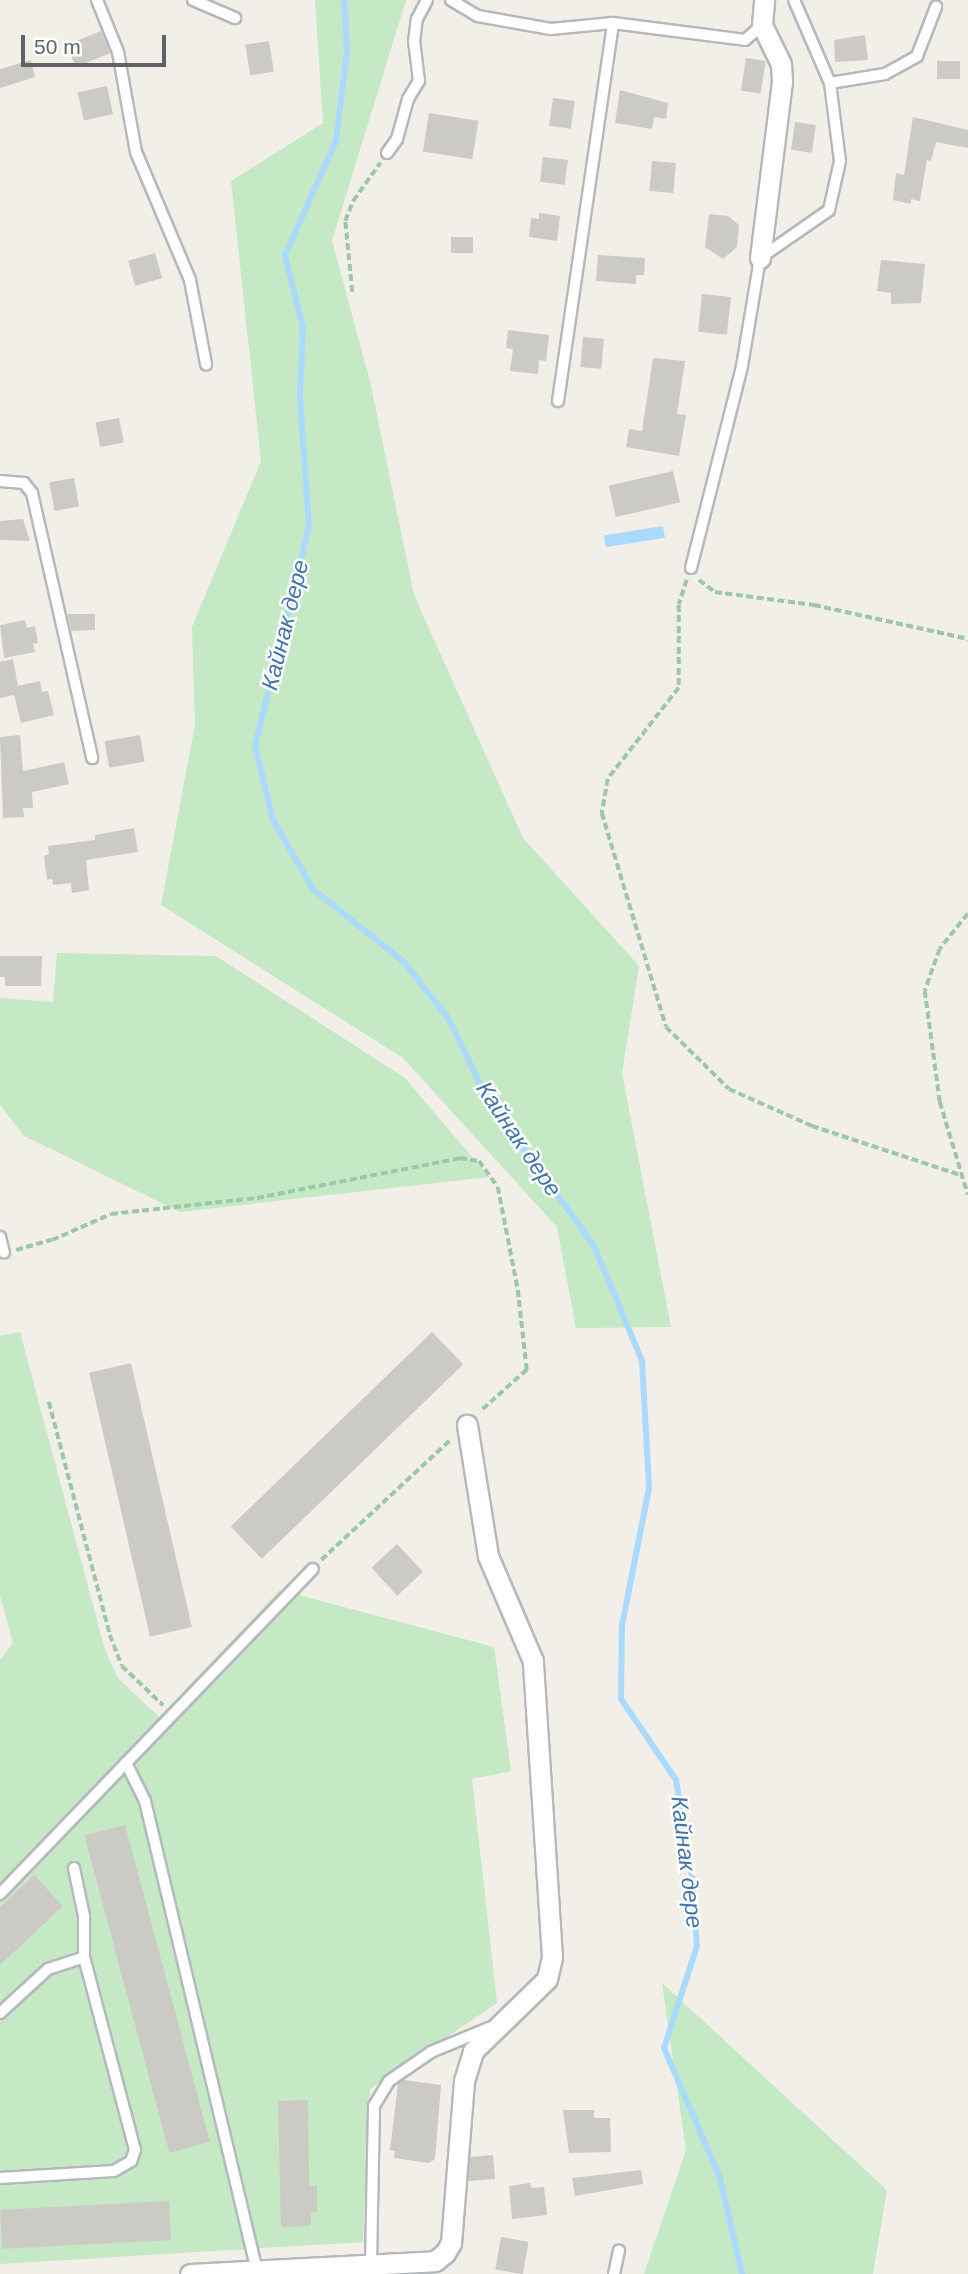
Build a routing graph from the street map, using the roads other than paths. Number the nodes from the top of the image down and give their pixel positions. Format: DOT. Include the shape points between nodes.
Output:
graph roads {
  1 [pos="97,0"];
  2 [pos="193,0"];
  3 [pos="427,0"];
  4 [pos="452,0"];
  5 [pos="764,0"];
  6 [pos="794,0"];
  7 [pos="936,7"];
  8 [pos="235,18"];
  9 [pos="613,23"];
  10 [pos="762,25"];
  11 [pos="830,83"];
  12 [pos="387,153"];
  13 [pos="760,258"];
  14 [pos="206,364"];
  15 [pos="558,401"];
  16 [pos="0,481"];
  17 [pos="691,568"];
  18 [pos="92,758"];
  19 [pos="0,1237"];
  20 [pos="4,1253"];
  21 [pos="467,1425"];
  22 [pos="313,1569"];
  23 [pos="126,1763"];
  24 [pos="74,1868"];
  25 [pos="0,1894"];
  26 [pos="84,1957"];
  27 [pos="0,2013"];
  28 [pos="493,2027"];
  29 [pos="0,2178"];
  30 [pos="619,2251"];
  31 [pos="371,2264"];
  32 [pos="257,2270"];
  33 [pos="190,2274"];
  34 [pos="614,2274"];
  1 -- 14 [label="lane" via="118,52 145,178 190,280"];
  2 -- 8 [label="lane"];
  3 -- 12 [label="lane" via="417,19 414,43 419,81"];
  4 -- 9 [label="lane" via="478,16 551,29"];
  5 -- 10 [label="street"];
  6 -- 11 [label="lane"];
  7 -- 11 [label="lane" via="916,56 886,74"];
  9 -- 10 [label="lane" via="745,40"];
  9 -- 15 [label="lane"];
  10 -- 13 [label="street" via="781,64 782,82"];
  11 -- 13 [label="lane" via="840,161 829,210"];
  13 -- 17 [label="lane" via="742,366"];
  16 -- 18 [label="lane" via="24,483 32,493"];
  19 -- 20 [label="lane"];
  21 -- 28 [label="street" via="488,1556 533,1661 552,1957 547,1979"];
  22 -- 23 [label="lane"];
  23 -- 25 [label="lane"];
  23 -- 32 [label="lane" via="145,1801"];
  24 -- 26 [label="lane" via="84,1916"];
  26 -- 27 [label="lane" via="48,1969"];
  26 -- 29 [label="lane" via="133,2139 131,2161 114,2171"];
  28 -- 31 [label="lane" via="431,2052 389,2081 374,2106"];
  28 -- 31 [label="street" via="473,2050 464,2081 451,2243 435,2260"];
  30 -- 34 [label="lane"];
  31 -- 32 [label="street"];
  32 -- 33 [label="street"];
}
